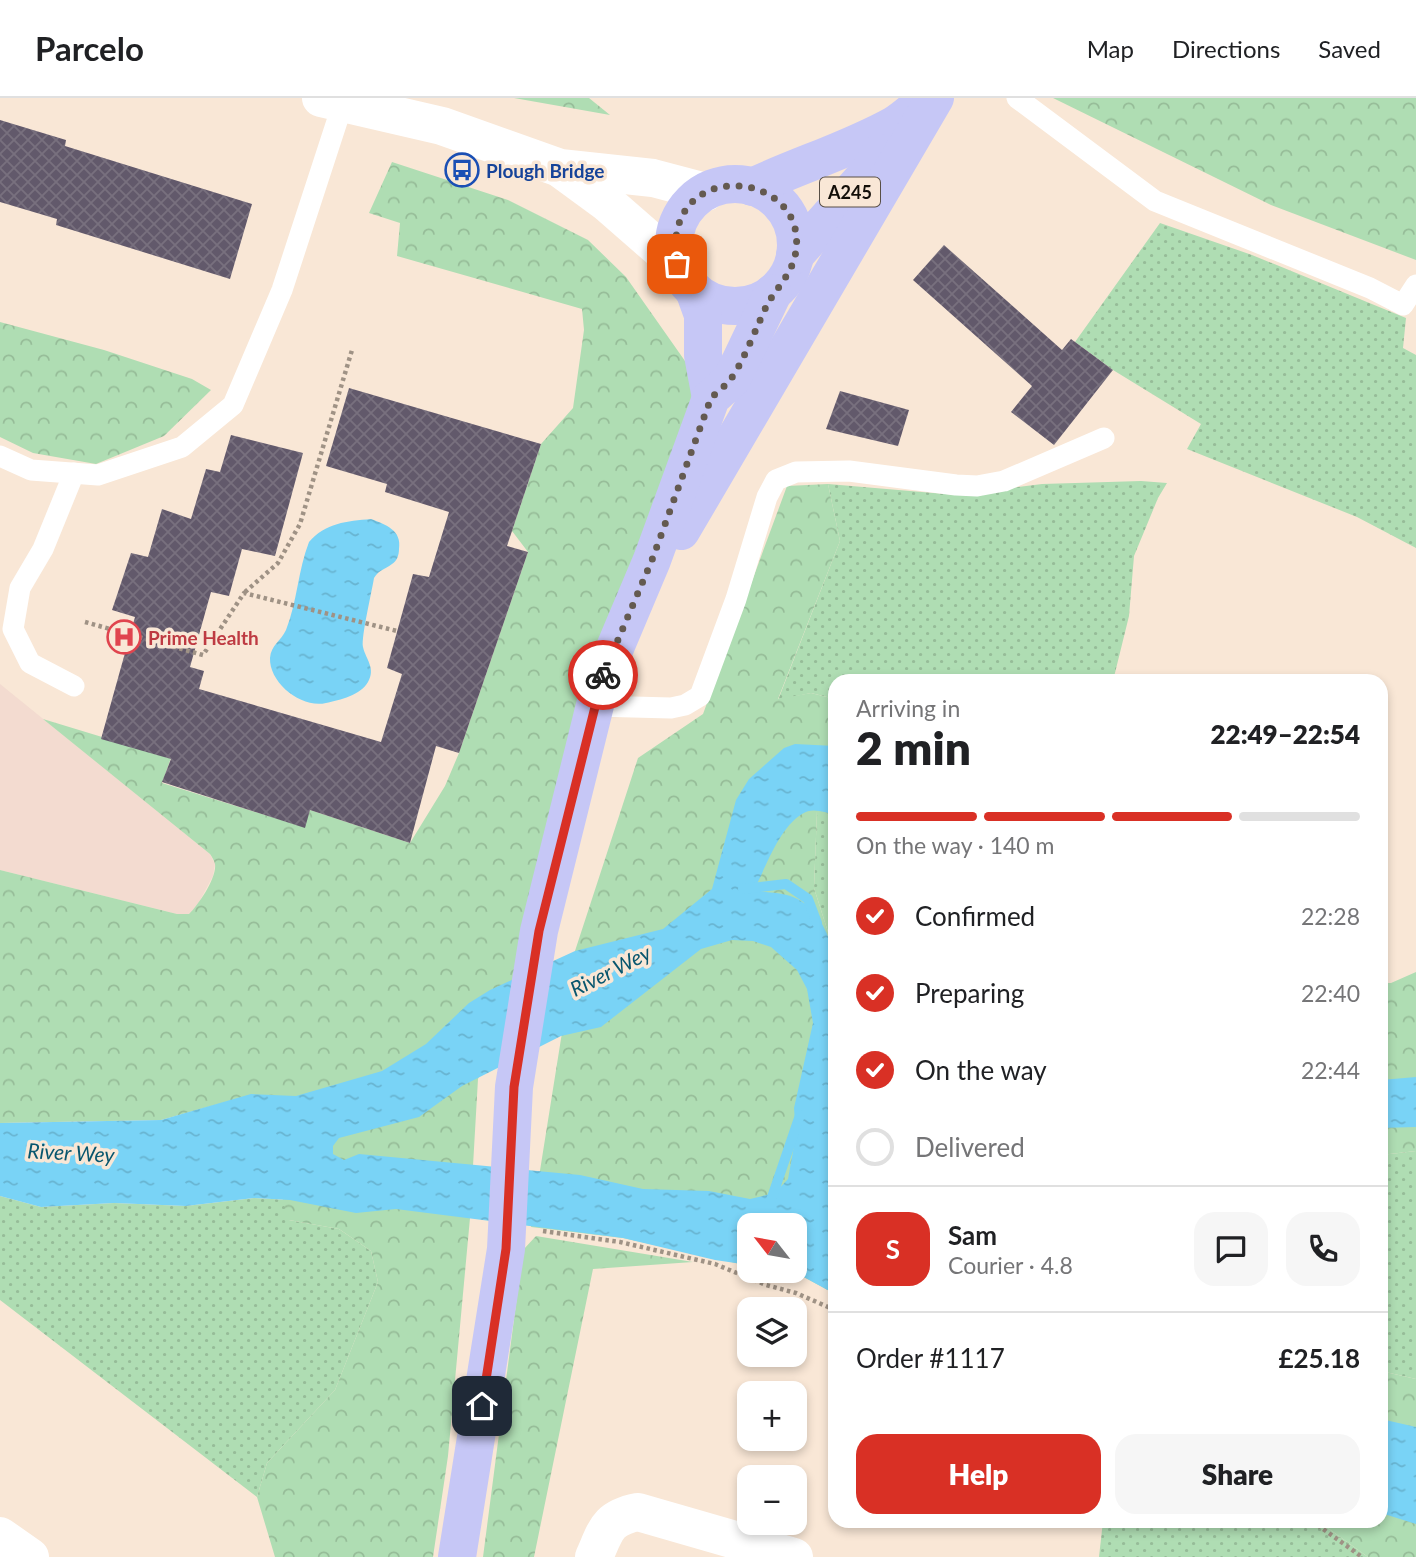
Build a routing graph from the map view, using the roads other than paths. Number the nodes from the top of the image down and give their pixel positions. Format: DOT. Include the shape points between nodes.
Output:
graph roads {
  1 [pos="928,98"];
  2 [pos="935,98"];
  3 [pos="1017,98"];
  4 [pos="332,100"];
  5 [pos="896,124"];
  6 [pos="560,169"];
  7 [pos="752,187"];
  8 [pos="706,192"];
  9 [pos="795,255"];
  10 [pos="685,277"];
  11 [pos="1416,285"];
  12 [pos="773,293"];
  13 [pos="711,398"];
  14 [pos="1104,438"];
  15 [pos="0,456"];
  16 [pos="74,473"];
  17 [pos="619,638"];
  18 [pos="74,686"];
  19 [pos="594,706"];
  20 [pos="0,1536"];
  21 [pos="30,1557"];
  22 [pos="457,1557"];
  23 [pos="594,1557"];
  24 [pos="794,1557"];
  1 -- 5 [label="main road, A245"];
  2 -- 17 [label="main road, A245"];
  3 -- 11 [label="lane" via="1155,201 1403,305"];
  4 -- 6 [label="main road" via="442,126"];
  4 -- 16 [label="lane" via="282,290 233,405 182,447 98,475"];
  5 -- 7 [label="main road, A245"];
  5 -- 9 [label="main road, A245" via="869,172"];
  6 -- 8 [label="main road" via="653,178"];
  6 -- 10 [label="main road" via="607,203"];
  7 -- 8 [label="main road" via="736,184"];
  7 -- 9 [label="main road" via="782,205 796,237"];
  8 -- 10 [label="main road" via="692,202 676,230 674,247"];
  9 -- 12 [label="main road" via="788,276"];
  10 -- 12 [label="main road" via="712,302 733,307"];
  10 -- 13 [label="main road" via="704,315 703,355"];
  12 -- 13 [label="main road, A245" via="732,379"];
  13 -- 17 [label="main road, A245"];
  14 -- 19 [label="lane" via="1004,481 977,486 849,471 796,472 776,480 700,696 671,708"];
  15 -- 16 [label="lane" via="31,470"];
  16 -- 18 [label="lane" via="43,549 20,588 13,629 30,663"];
  17 -- 19 [label="main road, A245"];
  19 -- 22 [label="main road, A245" via="539,931 514,1087 506,1249"];
  20 -- 21 [label="main road"];
  23 -- 24 [label="main road" via="606,1530 620,1516 638,1512"];
}
